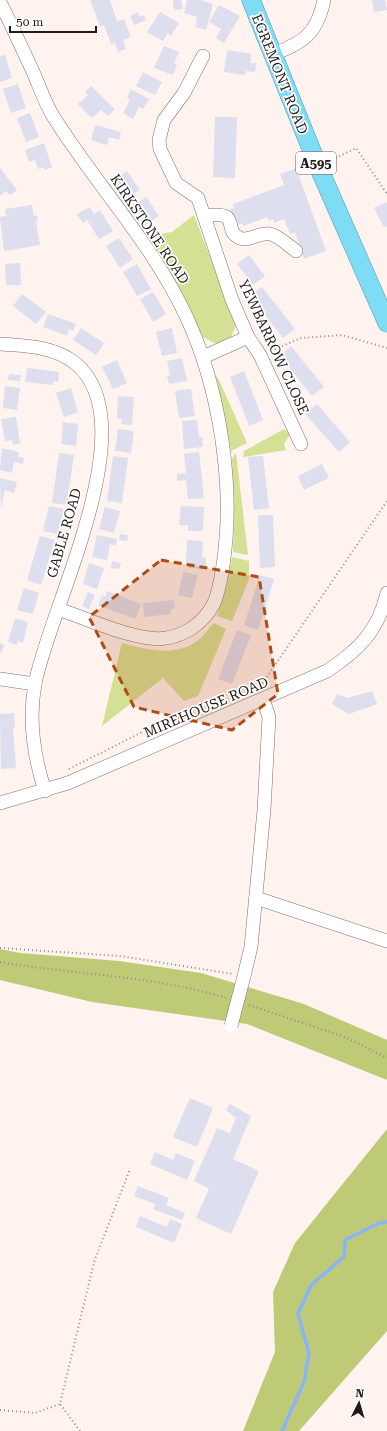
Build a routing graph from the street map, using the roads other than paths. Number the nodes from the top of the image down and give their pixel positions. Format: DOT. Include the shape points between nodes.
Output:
graph roads {
  1 [pos="251,0"];
  2 [pos="324,0"];
  3 [pos="0,2"];
  4 [pos="203,56"];
  5 [pos="272,56"];
  6 [pos="204,216"];
  7 [pos="296,251"];
  8 [pos="387,323"];
  9 [pos="248,337"];
  10 [pos="0,344"];
  11 [pos="203,357"];
  12 [pos="301,444"];
  13 [pos="387,593"];
  14 [pos="58,609"];
  15 [pos="0,679"];
  16 [pos="35,684"];
  17 [pos="261,693"];
  18 [pos="45,791"];
  19 [pos="0,804"];
  20 [pos="256,898"];
  21 [pos="387,941"];
  22 [pos="231,1026"];
  1 -- 5 [label="highway, EGREMONT ROAD / A595"];
  2 -- 5 [label="street" via="318,23 306,38"];
  3 -- 11 [label="street, KIRKSTONE ROAD" via="52,114 157,264 187,318"];
  4 -- 6 [label="street, YEWBARROW CLOSE" via="184,93 164,120 159,140 160,149 176,183 198,198"];
  5 -- 8 [label="highway, EGREMONT ROAD / A595"];
  6 -- 7 [label="street" via="224,215 238,238 244,240 262,234 271,235"];
  6 -- 9 [label="street, YEWBARROW CLOSE" via="232,300"];
  9 -- 11 [label="street"];
  9 -- 12 [label="street, YEWBARROW CLOSE" via="260,355"];
  10 -- 14 [label="street, GABLE ROAD" via="35,346 75,363 93,387 98,403 102,434 90,511"];
  11 -- 14 [label="street, KIRKSTONE ROAD" via="220,432 226,498 225,551 213,606 201,621 186,632 158,639 138,636"];
  13 -- 17 [label="street, MIREHOUSE ROAD" via="383,609 373,629 350,655 327,671"];
  14 -- 16 [label="street, GABLE ROAD"];
  15 -- 16 [label="street"];
  16 -- 18 [label="street, GABLE ROAD" via="32,721 34,750"];
  17 -- 18 [label="street, MIREHOUSE ROAD" via="246,707"];
  17 -- 20 [label="street" via="269,717"];
  18 -- 19 [label="street, MIREHOUSE ROAD"];
  20 -- 21 [label="street"];
  20 -- 22 [label="street, bridge" via="250,955"];
}
